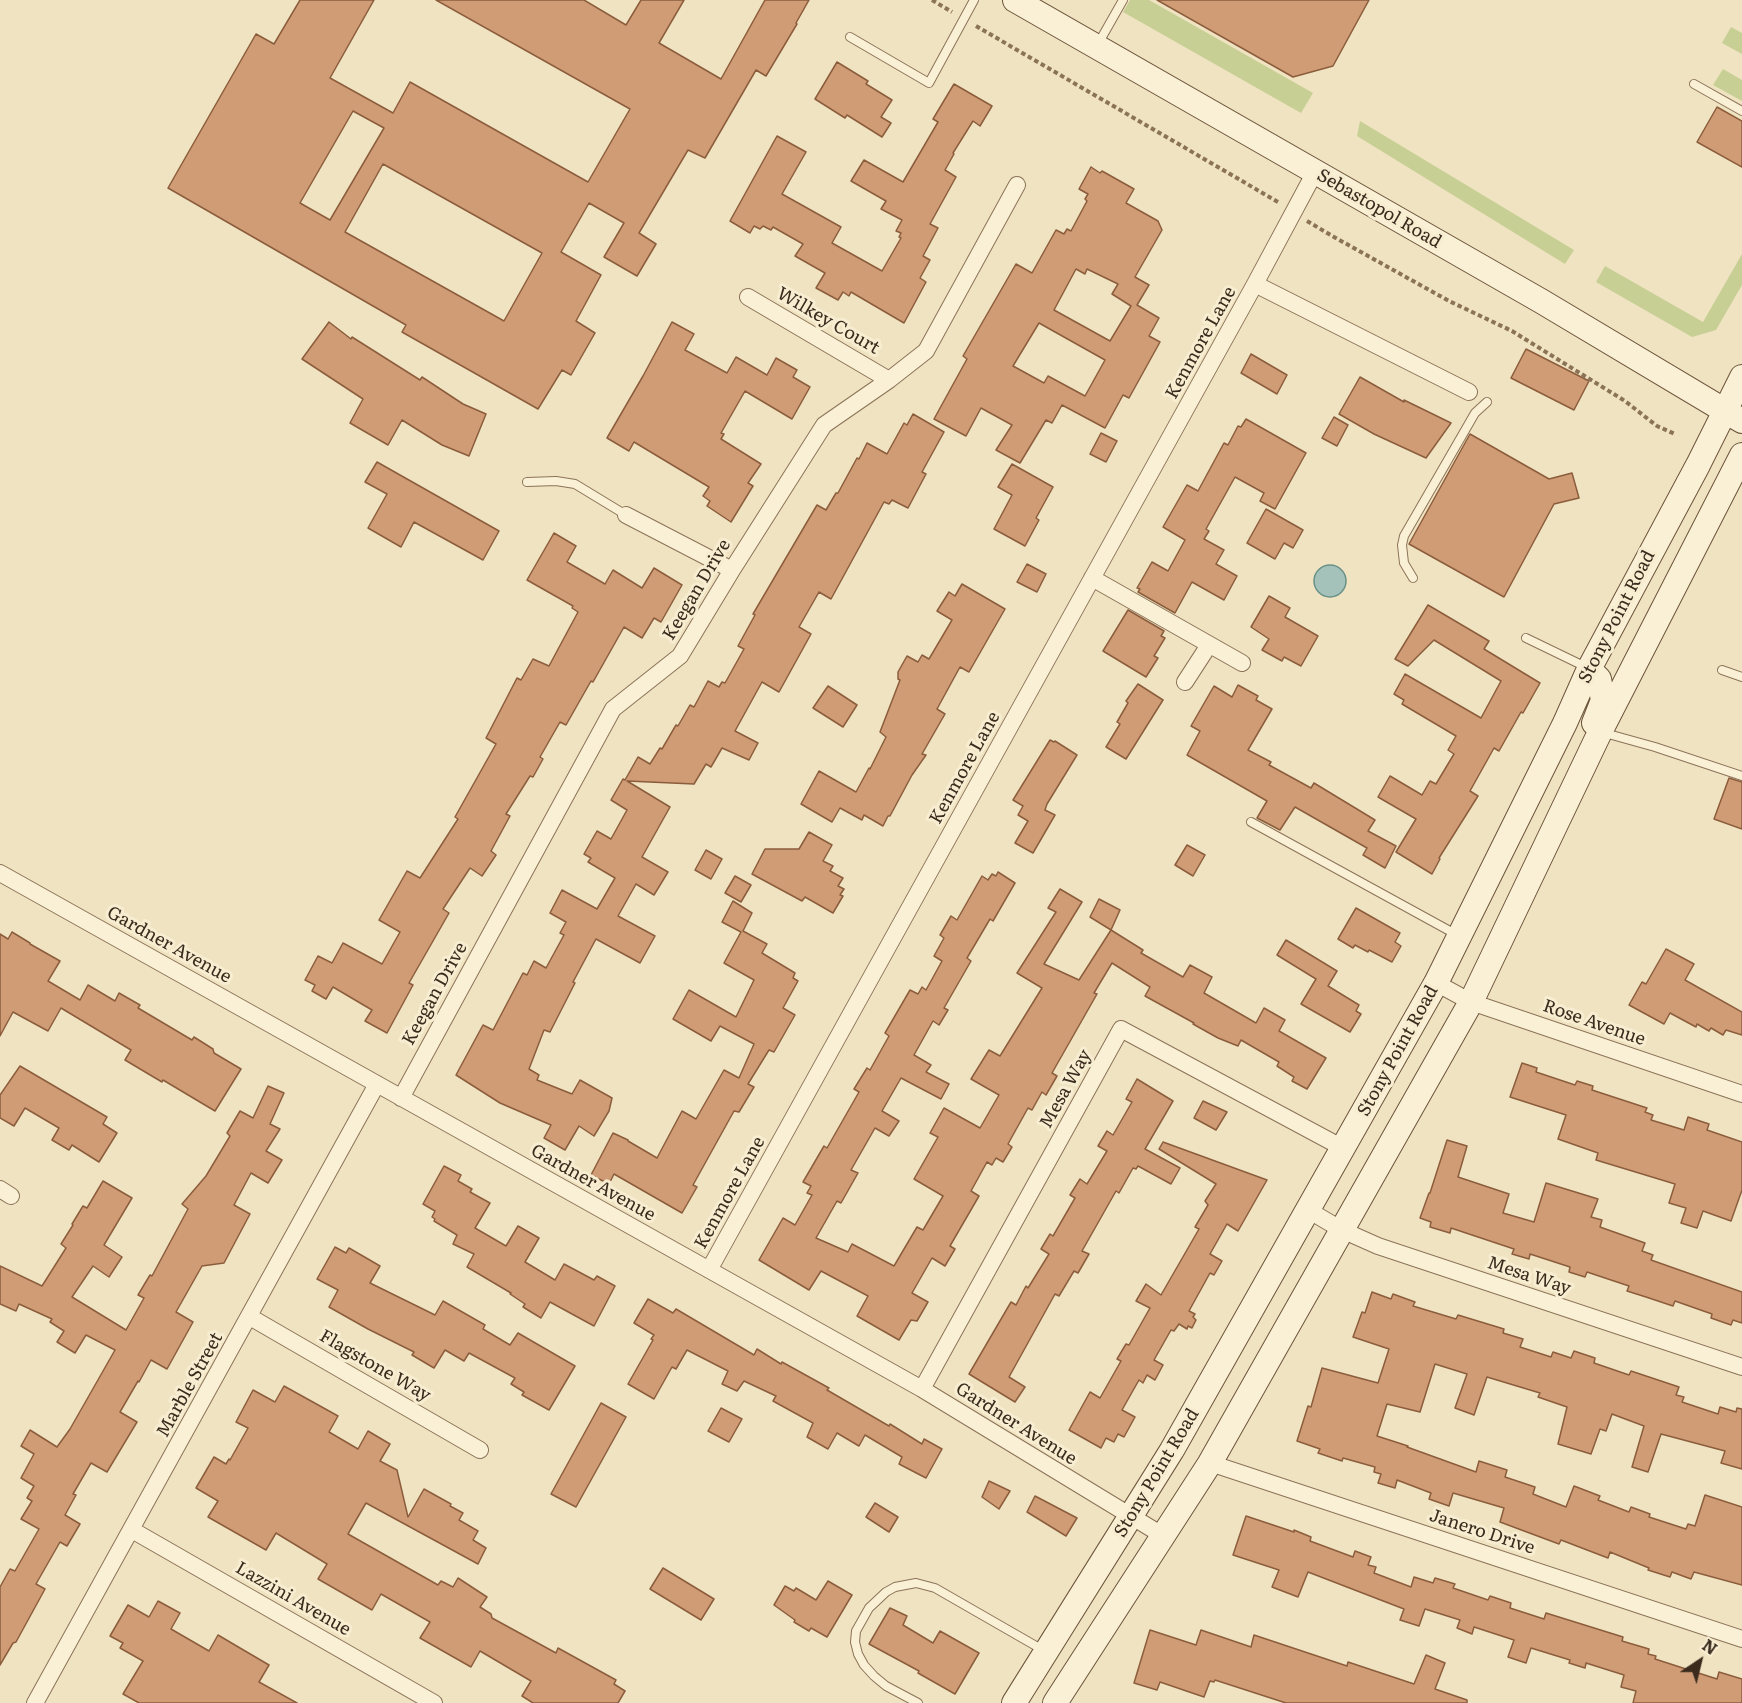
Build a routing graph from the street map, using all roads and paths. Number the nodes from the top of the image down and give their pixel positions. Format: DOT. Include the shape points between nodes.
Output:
graph roads {
  1 [pos="974,0"];
  2 [pos="1014,0"];
  3 [pos="1123,0"];
  4 [pos="850,38"];
  5 [pos="1097,46"];
  6 [pos="1694,84"];
  7 [pos="1742,111"];
  8 [pos="1315,172"];
  9 [pos="1017,185"];
  10 [pos="1255,284"];
  11 [pos="748,297"];
  12 [pos="1742,377"];
  13 [pos="889,380"];
  14 [pos="1469,392"];
  15 [pos="1486,402"];
  16 [pos="1733,416"];
  17 [pos="1742,455"];
  18 [pos="527,482"];
  19 [pos="626,515"];
  20 [pos="732,570"];
  21 [pos="1092,578"];
  22 [pos="1413,578"];
  23 [pos="1526,639"];
  24 [pos="1209,645"];
  25 [pos="1242,663"];
  26 [pos="1589,669"];
  27 [pos="1722,670"];
  28 [pos="1742,676"];
  29 [pos="1185,682"];
  30 [pos="1600,732"];
  31 [pos="1742,776"];
  32 [pos="1578,779"];
  33 [pos="1251,822"];
  34 [pos="0,873"];
  35 [pos="1459,936"];
  36 [pos="1436,983"];
  37 [pos="1471,1002"];
  38 [pos="377,1084"];
  39 [pos="1742,1094"];
  40 [pos="401,1098"];
  41 [pos="1343,1148"];
  42 [pos="1308,1210"];
  43 [pos="1342,1230"];
  44 [pos="709,1270"];
  45 [pos="250,1317"];
  46 [pos="1742,1367"];
  47 [pos="922,1389"];
  48 [pos="480,1450"];
  49 [pos="1210,1462"];
  50 [pos="1131,1517"];
  51 [pos="132,1530"];
  52 [pos="1162,1535"];
  53 [pos="1742,1639"];
  54 [pos="1046,1652"];
  55 [pos="36,1703"];
  56 [pos="434,1703"];
  57 [pos="918,1703"];
  58 [pos="1014,1703"];
  59 [pos="1055,1703"];
  1 -- 4 [label="lane" via="929,83"];
  2 -- 5 [label="main road, Sebastopol Road"];
  3 -- 5 [label="lane"];
  5 -- 8 [label="main road, Sebastopol Road"];
  6 -- 7 [label="lane"];
  8 -- 10 [label="street, Kenmore Lane"];
  8 -- 16 [label="main road, Sebastopol Road" via="1542,301"];
  9 -- 13 [label="street, Keegan Drive" via="926,351"];
  10 -- 14 [label="street, Kenmore Lane"];
  10 -- 21 [label="street, Kenmore Lane"];
  11 -- 13 [label="street, Wilkey Court"];
  12 -- 16 [label="main road, Stony Point Road"];
  13 -- 20 [label="street, Keegan Drive" via="824,425"];
  15 -- 22 [label="lane" via="1475,413 1404,536 1404,563"];
  16 -- 26 [label="main road, Stony Point Road"];
  17 -- 30 [label="main road, Stony Point Road"];
  18 -- 19 [label="lane" via="575,484"];
  19 -- 20 [label="street"];
  20 -- 40 [label="street, Keegan Drive" via="680,656 613,709"];
  21 -- 24 [label="street"];
  21 -- 44 [label="street, Kenmore Lane"];
  23 -- 26 [label="lane"];
  24 -- 25 [label="street"];
  24 -- 29 [label="street"];
  26 -- 32 [label="main road" via="1599,679 1603,700 1576,767"];
  26 -- 35 [label="main road, Stony Point Road"];
  27 -- 28 [label="lane"];
  30 -- 31 [label="lane"];
  30 -- 32 [label="main road, Stony Point Road"];
  32 -- 37 [label="main road, Stony Point Road"];
  33 -- 35 [label="lane"];
  34 -- 38 [label="street, Gardner Avenue"];
  35 -- 36 [label="main road, Stony Point Road"];
  36 -- 37 [label="street, Rose Avenue"];
  36 -- 41 [label="main road, Stony Point Road"];
  37 -- 39 [label="street, Rose Avenue"];
  37 -- 43 [label="main road, Stony Point Road"];
  38 -- 40 [label="street, Gardner Avenue"];
  38 -- 45 [label="street, Marble Street"];
  40 -- 44 [label="street, Gardner Avenue"];
  41 -- 42 [label="main road, Stony Point Road"];
  41 -- 47 [label="street, Mesa Way" via="1121,1029"];
  42 -- 43 [label="street, Mesa Way"];
  42 -- 50 [label="main road, Stony Point Road"];
  43 -- 46 [label="street, Mesa Way" via="1378,1246"];
  43 -- 49 [label="main road, Stony Point Road"];
  44 -- 47 [label="street, Gardner Avenue"];
  45 -- 48 [label="street, Flagstone Way"];
  45 -- 51 [label="street, Marble Street"];
  47 -- 50 [label="street, Gardner Avenue"];
  49 -- 52 [label="main road, Stony Point Road"];
  49 -- 53 [label="street, Janero Drive"];
  50 -- 52 [label="street, Gardner Avenue"];
  50 -- 54 [label="main road, Stony Point Road"];
  51 -- 55 [label="street, Marble Street"];
  51 -- 56 [label="street, Lazzini Avenue"];
  52 -- 59 [label="main road, Stony Point Road"];
  54 -- 57 [label="lane" via="935,1588 916,1583 896,1587 869,1608 856,1631 855,1642 864,1665 874,1676"];
  54 -- 58 [label="main road, Stony Point Road"];
}
